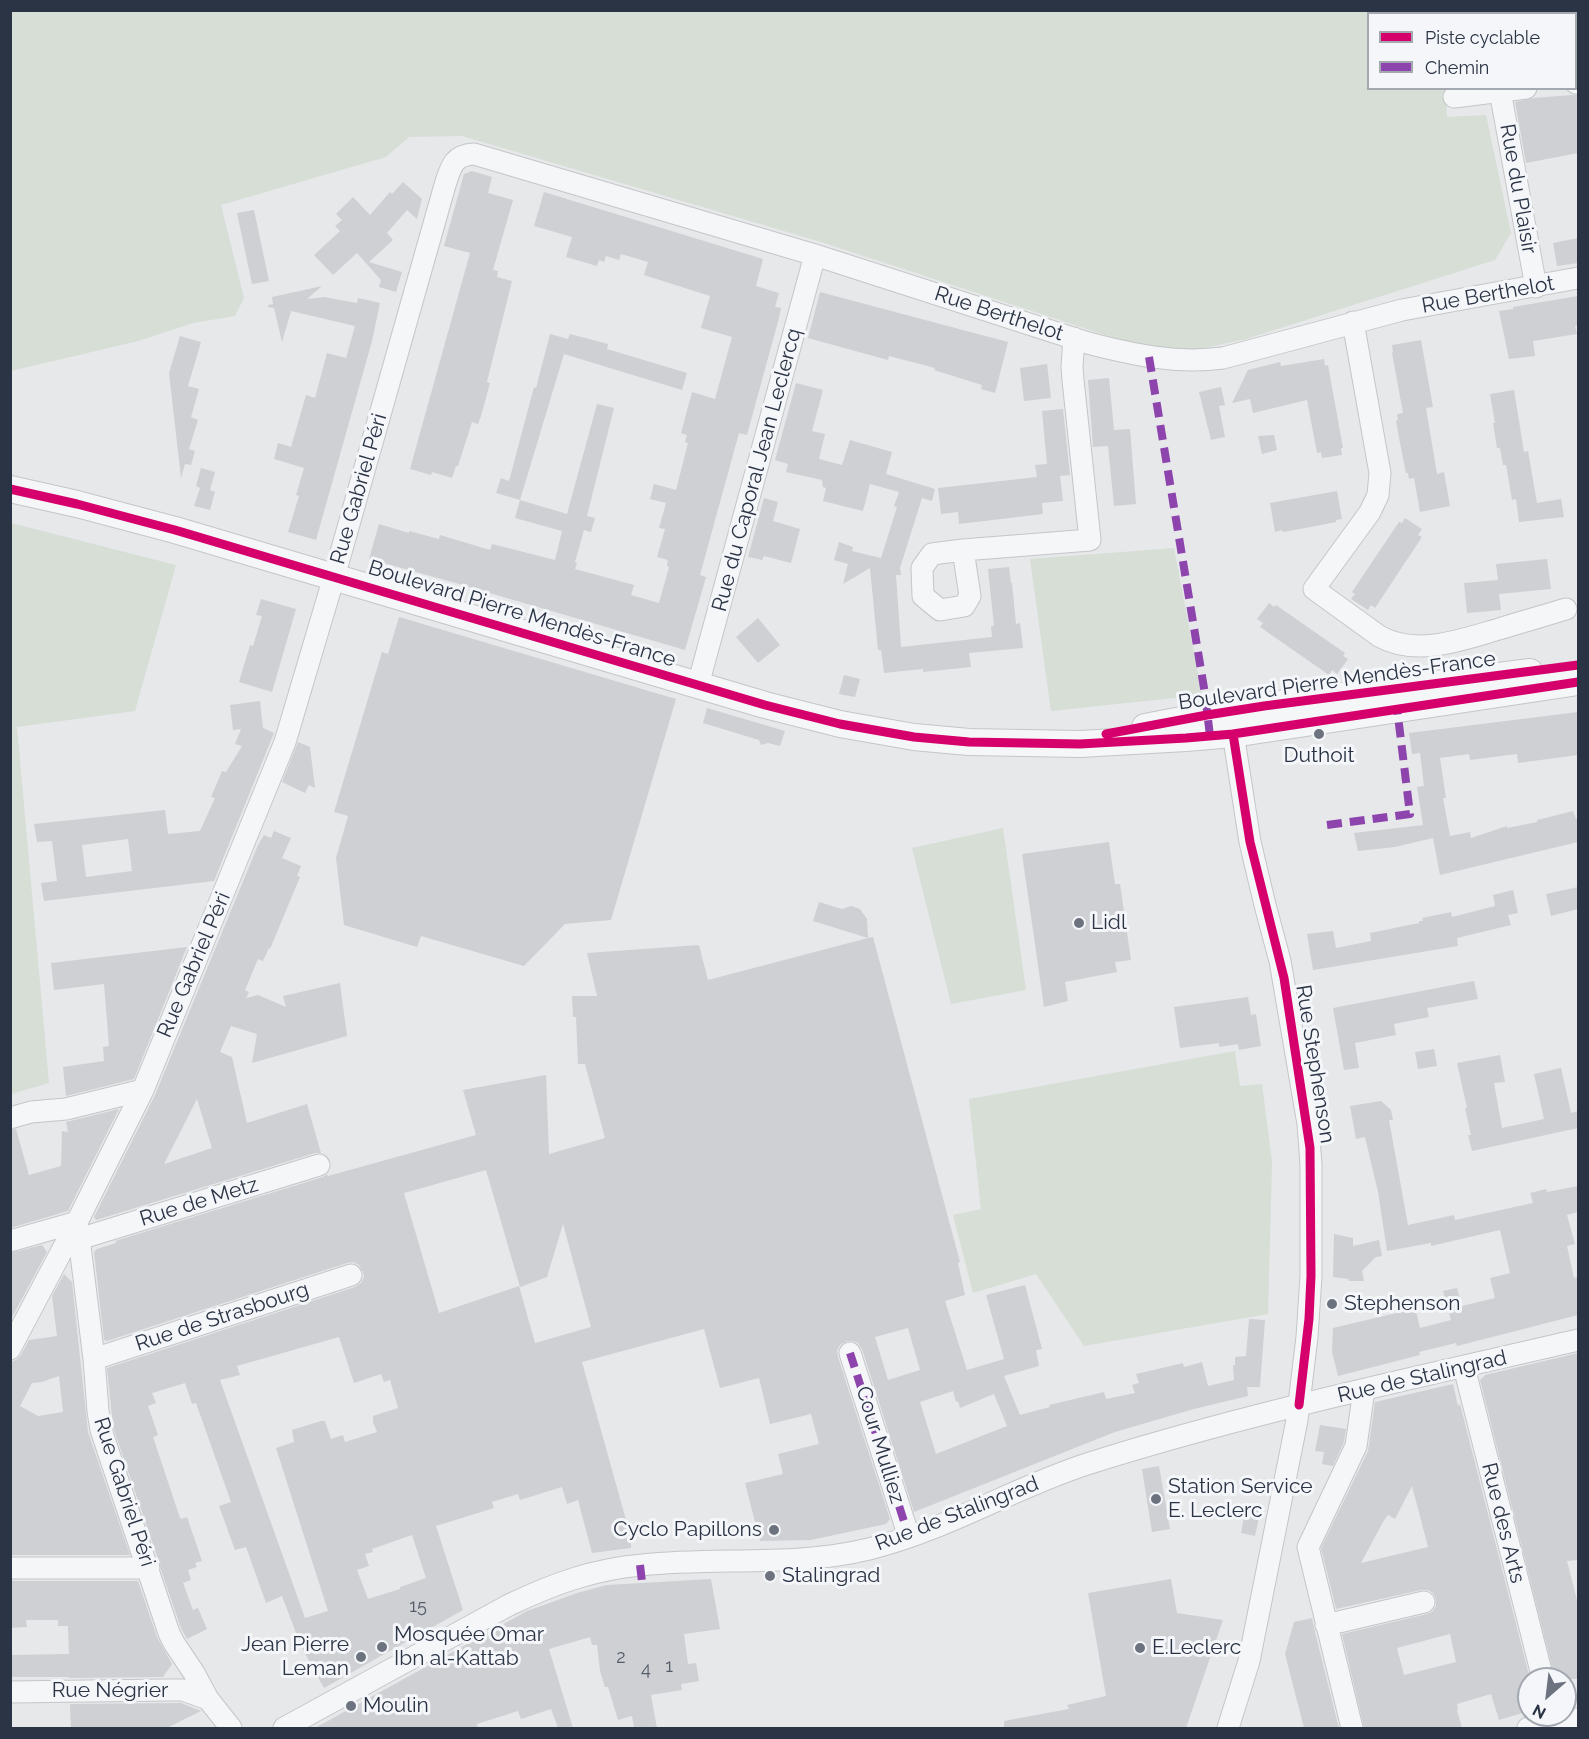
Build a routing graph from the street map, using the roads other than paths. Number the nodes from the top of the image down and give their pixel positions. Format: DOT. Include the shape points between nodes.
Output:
graph roads {
  1 [pos="1513,90"];
  2 [pos="1500,92"];
  3 [pos="1454,97"];
  4 [pos="445,185"];
  5 [pos="814,255"];
  6 [pos="1578,278"];
  7 [pos="1536,287"];
  8 [pos="1353,322"];
  9 [pos="1074,338"];
  10 [pos="10,489"];
  11 [pos="963,550"];
  12 [pos="334,577"];
  13 [pos="1566,609"];
  14 [pos="1578,665"];
  15 [pos="1578,682"];
  16 [pos="698,685"];
  17 [pos="1231,722"];
  18 [pos="142,1090"];
  19 [pos="10,1118"];
  20 [pos="319,1165"];
  21 [pos="78,1230"];
  22 [pos="10,1241"];
  23 [pos="351,1275"];
  24 [pos="1578,1340"];
  25 [pos="10,1349"];
  26 [pos="850,1353"];
  27 [pos="94,1359"];
  28 [pos="1464,1367"];
  29 [pos="1364,1390"];
  30 [pos="1299,1405"];
  31 [pos="909,1538"];
  32 [pos="10,1568"];
  33 [pos="149,1568"];
  34 [pos="1424,1602"];
  35 [pos="1326,1625"];
  36 [pos="183,1658"];
  37 [pos="1540,1667"];
  38 [pos="161,1690"];
  39 [pos="10,1692"];
  40 [pos="208,1699"];
  41 [pos="288,1727"];
  42 [pos="231,1728"];
  43 [pos="1228,1728"];
  44 [pos="1352,1728"];
  1 -- 2 [label="street"];
  2 -- 3 [label="street"];
  2 -- 7 [label="street, Rue du Plaisir"];
  4 -- 5 [label="street, Rue Berthelot" via="453,163 466,154 474,154"];
  4 -- 12 [label="street, Rue Gabriel Péri"];
  5 -- 9 [label="street, Rue Berthelot"];
  5 -- 16 [label="street, Rue du Caporal Jean Leclercq"];
  6 -- 7 [label="street, Rue Berthelot"];
  7 -- 8 [label="street, Rue Berthelot"];
  8 -- 9 [label="street, Rue Berthelot" via="1237,355 1198,361 1149,357"];
  8 -- 13 [label="street" via="1380,473 1378,495 1314,589 1378,636 1407,645 1456,641"];
  9 -- 11 [label="street" via="1073,373 1090,540"];
  10 -- 12 [label="street, Boulevard Pierre Mendès-France" via="117,513"];
  12 -- 16 [label="street, Boulevard Pierre Mendès-France"];
  12 -- 18 [label="street, Rue Gabriel Péri" via="285,742"];
  14 -- 17 [label="street, Boulevard Pierre Mendès-France"];
  15 -- 17 [label="street, Boulevard Pierre Mendès-France"];
  16 -- 17 [label="street, Boulevard Pierre Mendès-France" via="818,719 888,734 942,740 1090,743 1186,738"];
  17 -- 30 [label="street, Rue Stephenson" via="1250,842 1284,978 1310,1148 1311,1276"];
  18 -- 19 [label="street"];
  18 -- 21 [label="street, Rue Gabriel Péri"];
  20 -- 21 [label="street, Rue de Metz"];
  21 -- 22 [label="street, Rue de Metz"];
  21 -- 25 [label="street"];
  21 -- 27 [label="street, Rue Gabriel Péri"];
  23 -- 27 [label="street, Rue de Strasbourg"];
  24 -- 28 [label="street, Rue de Stalingrad"];
  26 -- 31 [label="street, Cour Mulliez"];
  27 -- 33 [label="street, Rue Gabriel Péri" via="99,1421"];
  28 -- 29 [label="street, Rue de Stalingrad"];
  28 -- 37 [label="street, Rue des Arts"];
  29 -- 30 [label="street, Rue de Stalingrad"];
  29 -- 35 [label="street" via="1356,1446 1308,1547"];
  30 -- 31 [label="street, Rue de Stalingrad" via="1084,1465"];
  30 -- 43 [label="street, Rue Stephenson" via="1249,1661"];
  31 -- 41 [label="street, Rue de Stalingrad" via="833,1556 712,1561 641,1574 579,1576 499,1610"];
  32 -- 33 [label="street"];
  33 -- 36 [label="street, Rue Gabriel Péri" via="169,1633"];
  34 -- 35 [label="street"];
  35 -- 44 [label="street"];
  36 -- 38 [label="street" via="180,1671"];
  36 -- 40 [label="street, Rue Gabriel Péri"];
  38 -- 39 [label="street, Rue Négrier"];
  38 -- 40 [label="street, Rue Négrier" via="183,1690"];
  40 -- 42 [label="street, Rue Gabriel Péri"];
}
